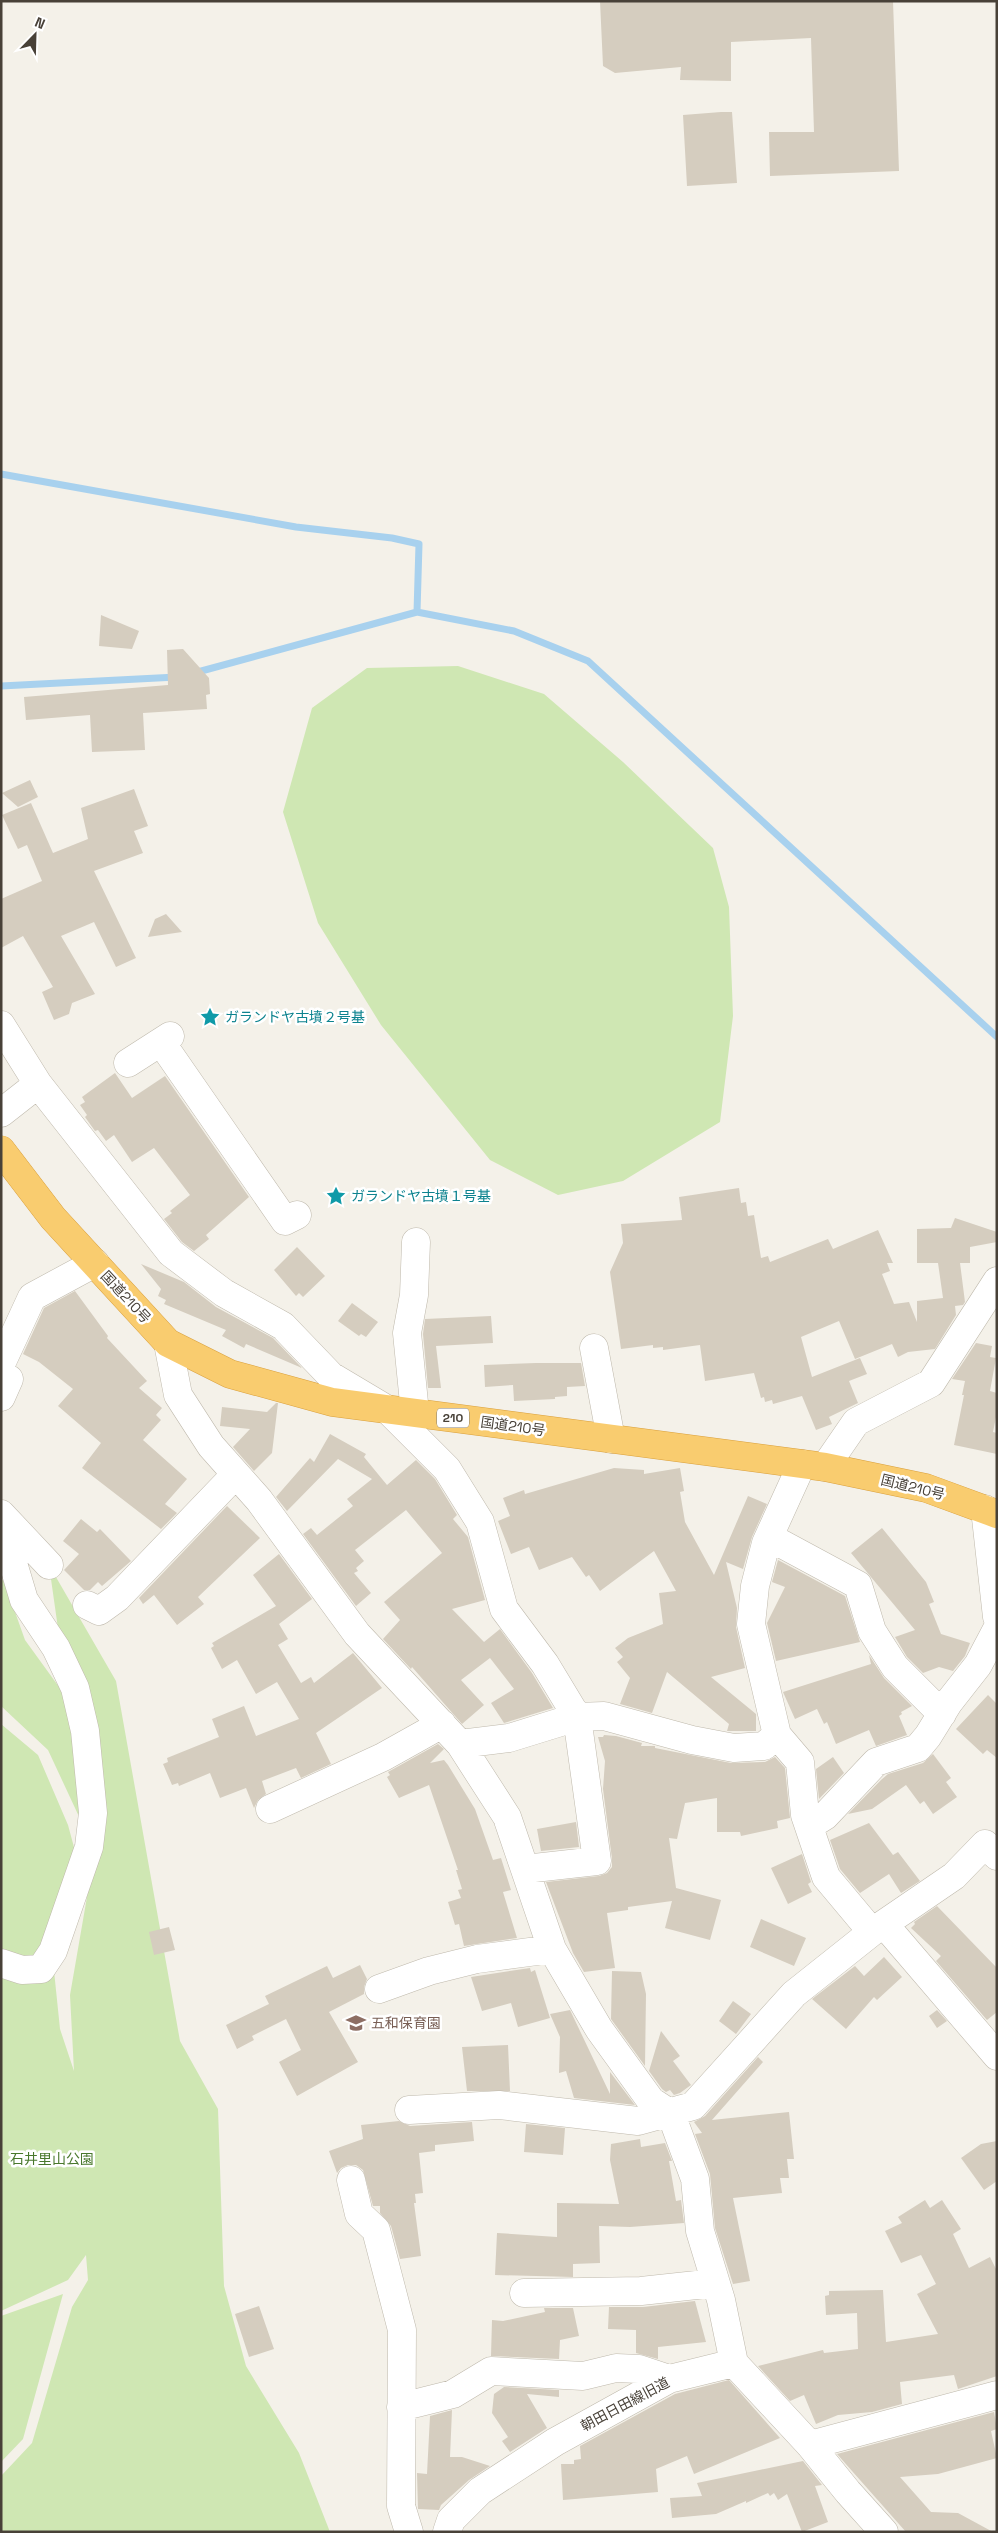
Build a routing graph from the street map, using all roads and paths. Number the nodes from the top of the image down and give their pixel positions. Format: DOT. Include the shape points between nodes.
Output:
graph roads {
  1 [pos="1,1026"];
  2 [pos="128,1063"];
  3 [pos="38,1084"];
  4 [pos="1,1112"];
  5 [pos="1,1150"];
  6 [pos="297,1215"];
  7 [pos="416,1242"];
  8 [pos="94,1263"];
  9 [pos="997,1281"];
  10 [pos="168,1343"];
  11 [pos="594,1348"];
  12 [pos="1,1364"];
  13 [pos="1,1374"];
  14 [pos="1,1397"];
  15 [pos="388,1410"];
  16 [pos="415,1413"];
  17 [pos="611,1439"];
  18 [pos="814,1465"];
  19 [pos="236,1474"];
  20 [pos="991,1511"];
  21 [pos="1,1514"];
  22 [pos="1,1535"];
  23 [pos="769,1537"];
  24 [pos="49,1565"];
  25 [pos="88,1606"];
  26 [pos="997,1617"];
  27 [pos="997,1629"];
  28 [pos="942,1714"];
  29 [pos="577,1717"];
  30 [pos="442,1724"];
  31 [pos="777,1734"];
  32 [pos="460,1744"];
  33 [pos="270,1809"];
  34 [pos="809,1826"];
  35 [pos="997,1856"];
  36 [pos="525,1869"];
  37 [pos="878,1928"];
  38 [pos="552,1949"];
  39 [pos="1,1963"];
  40 [pos="379,1989"];
  41 [pos="997,2056"];
  42 [pos="409,2110"];
  43 [pos="670,2114"];
  44 [pos="351,2180"];
  45 [pos="715,2283"];
  46 [pos="524,2293"];
  47 [pos="734,2364"];
  48 [pos="669,2379"];
  49 [pos="997,2394"];
  50 [pos="400,2406"];
  51 [pos="810,2445"];
  52 [pos="409,2532"];
  53 [pos="448,2532"];
  54 [pos="884,2532"];
  1 -- 3 [label="street"];
  2 -- 6 [label="street" via="166,1039 285,1221"];
  3 -- 4 [label="street"];
  3 -- 15 [label="street" via="171,1253 224,1293 283,1326 331,1376"];
  5 -- 8 [label="highway, 国道210号 / 210" via="53,1218"];
  7 -- 16 [label="street" via="414,1295 407,1333"];
  8 -- 10 [label="highway, 国道210号 / 210"];
  8 -- 12 [label="street" via="32,1297"];
  9 -- 18 [label="street" via="931,1383 856,1422"];
  10 -- 15 [label="highway, 国道210号 / 210" via="238,1377 332,1402"];
  10 -- 19 [label="street" via="178,1395 211,1446"];
  11 -- 17 [label="street"];
  13 -- 14 [label="street" via="9,1379"];
  15 -- 16 [label="highway, 国道210号 / 210"];
  15 -- 29 [label="street" via="447,1469 480,1522 504,1609 545,1664"];
  16 -- 17 [label="highway, 国道210号 / 210"];
  17 -- 18 [label="highway, 国道210号 / 210"];
  18 -- 20 [label="highway, 国道210号 / 210" via="926,1488"];
  18 -- 23 [label="street"];
  19 -- 25 [label="street" via="117,1598 99,1611"];
  19 -- 30 [label="street" via="259,1500 357,1634"];
  20 -- 26 [label="street"];
  21 -- 24 [label="street"];
  22 -- 39 [label="street" via="10,1549 24,1600 56,1648 75,1688 85,1731 92,1813 89,1847 53,1951 41,1969 22,1970"];
  23 -- 28 [label="street" via="858,1585 872,1631 895,1667"];
  23 -- 31 [label="street" via="756,1586 751,1624"];
  27 -- 28 [label="street" via="978,1665"];
  28 -- 34 [label="street" via="918,1748 876,1762 825,1816"];
  29 -- 31 [label="street" via="604,1716 734,1748 764,1746"];
  29 -- 32 [label="street" via="509,1738"];
  29 -- 36 [label="street" via="597,1861"];
  30 -- 32 [label="street"];
  30 -- 33 [label="street" via="383,1757"];
  31 -- 34 [label="street" via="800,1762"];
  32 -- 36 [label="street" via="507,1816"];
  34 -- 37 [label="street" via="826,1877"];
  35 -- 37 [label="street" via="985,1844 954,1876"];
  36 -- 38 [label="street"];
  37 -- 41 [label="street"];
  37 -- 43 [label="street" via="794,1994 694,2106"];
  38 -- 40 [label="street" via="477,1959 429,1971"];
  38 -- 43 [label="street" via="605,2037 651,2101"];
  42 -- 43 [label="street" via="499,2105 638,2121"];
  43 -- 45 [label="street" via="695,2179 700,2231"];
  44 -- 50 [label="street" via="359,2214 376,2230 402,2330"];
  45 -- 46 [label="street" via="641,2291"];
  45 -- 47 [label="street"];
  47 -- 48 [label="street, 朝田日田線旧道"];
  47 -- 51 [label="street"];
  48 -- 50 [label="street" via="639,2369 616,2368 583,2376 491,2370 453,2394"];
  48 -- 53 [label="street, 朝田日田線旧道" via="555,2442 480,2491 451,2520"];
  49 -- 51 [label="street"];
  50 -- 52 [label="street" via="402,2506"];
  51 -- 54 [label="street"];
}
